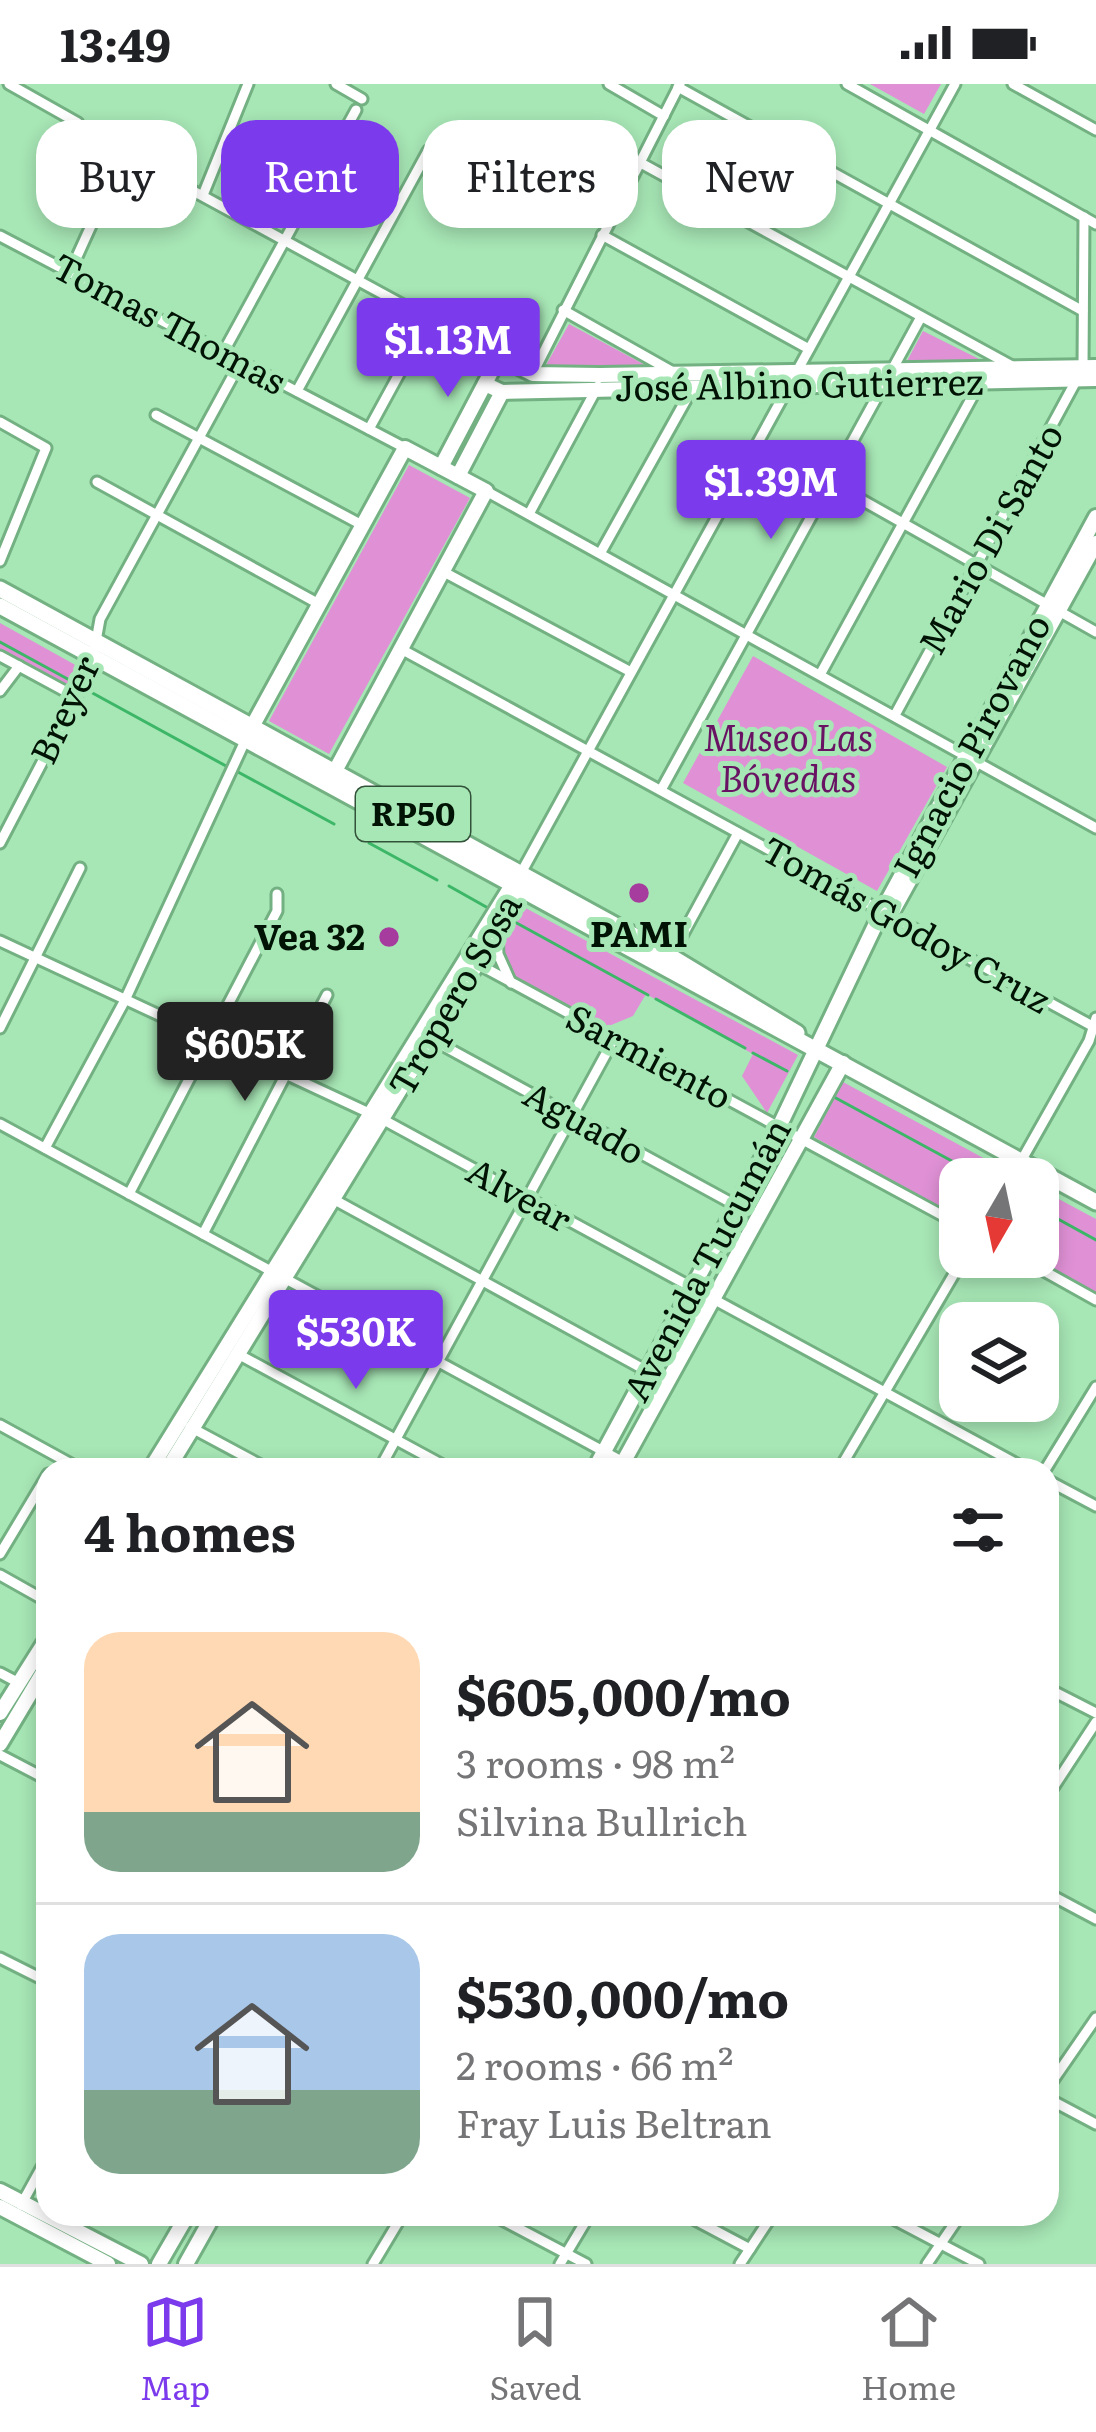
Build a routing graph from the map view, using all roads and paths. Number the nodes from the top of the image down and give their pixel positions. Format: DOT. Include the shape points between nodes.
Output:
graph roads {
  1 [pos="9,84"];
  2 [pos="248,84"];
  3 [pos="336,84"];
  4 [pos="609,84"];
  5 [pos="847,84"];
  6 [pos="955,84"];
  7 [pos="1013,84"];
  8 [pos="679,86"];
  9 [pos="362,99"];
  10 [pos="356,110"];
  11 [pos="664,116"];
  12 [pos="73,120"];
  13 [pos="929,130"];
  14 [pos="1096,130"];
  15 [pos="423,160"];
  16 [pos="639,162"];
  17 [pos="197,192"];
  18 [pos="203,195"];
  19 [pos="889,203"];
  20 [pos="1084,217"];
  21 [pos="1096,224"];
  22 [pos="90,228"];
  23 [pos="602,235"];
  24 [pos="0,236"];
  25 [pos="284,240"];
  26 [pos="70,272"];
  27 [pos="849,277"];
  28 [pos="358,280"];
  29 [pos="562,310"];
  30 [pos="1083,311"];
  31 [pos="921,316"];
  32 [pos="428,319"];
  33 [pos="809,349"];
  34 [pos="224,351"];
  35 [pos="499,357"];
  36 [pos="241,361"];
  37 [pos="1016,369"];
  38 [pos="1086,372"];
  39 [pos="533,374"];
  40 [pos="984,375"];
  41 [pos="888,377"];
  42 [pos="688,378"];
  43 [pos="793,379"];
  44 [pos="1096,379"];
  45 [pos="599,382"];
  46 [pos="485,384"];
  47 [pos="297,391"];
  48 [pos="532,391"];
  49 [pos="502,392"];
  50 [pos="156,415"];
  51 [pos="0,422"];
  52 [pos="369,429"];
  53 [pos="200,438"];
  54 [pos="405,448"];
  55 [pos="441,467"];
  56 [pos="458,476"];
  57 [pos="97,482"];
  58 [pos="830,482"];
  59 [pos="486,490"];
  60 [pos="529,514"];
  61 [pos="159,515"];
  62 [pos="1096,517"];
  63 [pos="903,524"];
  64 [pos="362,525"];
  65 [pos="1096,543"];
  66 [pos="601,552"];
  67 [pos="0,561"];
  68 [pos="976,565"];
  69 [pos="442,571"];
  70 [pos="0,589"];
  71 [pos="675,592"];
  72 [pos="319,604"];
  73 [pos="0,607"];
  74 [pos="1053,608"];
  75 [pos="748,632"];
  76 [pos="1096,632"];
  77 [pos="95,649"];
  78 [pos="401,649"];
  79 [pos="0,656"];
  80 [pos="19,666"];
  81 [pos="631,672"];
  82 [pos="821,673"];
  83 [pos="0,691"];
  84 [pos="76,697"];
  85 [pos="895,715"];
  86 [pos="248,733"];
  87 [pos="588,750"];
  88 [pos="972,759"];
  89 [pos="334,771"];
  90 [pos="661,790"];
  91 [pos="1096,828"];
  92 [pos="738,833"];
  93 [pos="0,843"];
  94 [pos="80,868"];
  95 [pos="516,883"];
  96 [pos="277,894"];
  97 [pos="885,915"];
  98 [pos="497,931"];
  99 [pos="0,941"];
  100 [pos="670,958"];
  101 [pos="38,959"];
  102 [pos="471,960"];
  103 [pos="511,983"];
  104 [pos="328,995"];
  105 [pos="125,1000"];
  106 [pos="1095,1024"];
  107 [pos="0,1028"];
  108 [pos="431,1039"];
  109 [pos="614,1039"];
  110 [pos="211,1040"];
  111 [pos="819,1049"];
  112 [pos="844,1063"];
  113 [pos="286,1074"];
  114 [pos="375,1116"];
  115 [pos="572,1117"];
  116 [pos="0,1124"];
  117 [pos="779,1127"];
  118 [pos="801,1139"];
  119 [pos="45,1148"];
  120 [pos="1017,1158"];
  121 [pos="1024,1158"];
  122 [pos="1059,1182"];
  123 [pos="129,1194"];
  124 [pos="333,1199"];
  125 [pos="527,1199"];
  126 [pos="1096,1202"];
  127 [pos="737,1206"];
  128 [pos="939,1214"];
  129 [pos="203,1234"];
  130 [pos="278,1275"];
  131 [pos="952,1278"];
  132 [pos="1057,1278"];
  133 [pos="483,1281"];
  134 [pos="692,1289"];
  135 [pos="713,1300"];
  136 [pos="1096,1300"];
  137 [pos="238,1354"];
  138 [pos="438,1363"];
  139 [pos="647,1371"];
  140 [pos="1096,1387"];
  141 [pos="886,1393"];
  142 [pos="186,1424"];
  143 [pos="0,1425"];
  144 [pos="396,1440"];
  145 [pos="604,1451"];
  146 [pos="58,1457"];
  147 [pos="159,1458"];
  148 [pos="172,1458"];
  149 [pos="248,1458"];
  150 [pos="386,1458"];
  151 [pos="430,1458"];
  152 [pos="600,1458"];
  153 [pos="614,1458"];
  154 [pos="632,1458"];
  155 [pos="846,1458"];
  156 [pos="1006,1458"];
  157 [pos="1052,1458"];
  158 [pos="1059,1486"];
  159 [pos="36,1494"];
  160 [pos="1096,1506"];
  161 [pos="0,1555"];
  162 [pos="0,1575"];
  163 [pos="36,1594"];
  164 [pos="36,1656"];
  165 [pos="0,1672"];
  166 [pos="19,1683"];
  167 [pos="36,1686"];
  168 [pos="1059,1695"];
  169 [pos="0,1713"];
  170 [pos="1096,1718"];
  171 [pos="0,1744"];
  172 [pos="0,1755"];
  173 [pos="36,1774"];
  174 [pos="1059,1778"];
  175 [pos="1059,1899"];
  176 [pos="1096,1918"];
  177 [pos="0,1958"];
  178 [pos="36,1976"];
  179 [pos="1096,2018"];
  180 [pos="1059,2075"];
  181 [pos="1059,2101"];
  182 [pos="1096,2124"];
  183 [pos="36,2178"];
  184 [pos="0,2191"];
  185 [pos="0,2207"];
  186 [pos="19,2209"];
  187 [pos="36,2217"];
  188 [pos="36,2220"];
  189 [pos="47,2226"];
  190 [pos="57,2226"];
  191 [pos="181,2226"];
  192 [pos="207,2226"];
  193 [pos="396,2226"];
  194 [pos="510,2226"];
  195 [pos="583,2226"];
  196 [pos="707,2226"];
  197 [pos="765,2226"];
  198 [pos="907,2226"];
  199 [pos="954,2226"];
  200 [pos="941,2244"];
  201 [pos="750,2249"];
  202 [pos="563,2259"];
  203 [pos="108,2264"];
  204 [pos="141,2264"];
  205 [pos="159,2264"];
  206 [pos="186,2264"];
  207 [pos="374,2264"];
  208 [pos="586,2264"];
  209 [pos="740,2264"];
  210 [pos="927,2264"];
  211 [pos="979,2264"];
  1 -- 12 [label="street"];
  2 -- 18 [label="street"];
  3 -- 9 [label="street"];
  4 -- 11 [label="street"];
  5 -- 13 [label="street"];
  6 -- 13 [label="street"];
  7 -- 14 [label="street"];
  8 -- 11 [label="street"];
  8 -- 19 [label="street"];
  10 -- 25 [label="street"];
  11 -- 16 [label="street"];
  13 -- 19 [label="street"];
  13 -- 20 [label="street"];
  15 -- 28 [label="street"];
  16 -- 23 [label="street"];
  16 -- 27 [label="street"];
  17 -- 18 [label="street"];
  18 -- 25 [label="street"];
  19 -- 27 [label="street"];
  19 -- 30 [label="street"];
  20 -- 21 [label="street"];
  20 -- 30 [label="street, Mario Di Santo"];
  22 -- 26 [label="street"];
  23 -- 29 [label="street"];
  23 -- 33 [label="street"];
  24 -- 26 [label="street, Tomas Thomas"];
  25 -- 28 [label="street"];
  25 -- 34 [label="street"];
  26 -- 34 [label="street, Tomas Thomas"];
  27 -- 31 [label="street"];
  27 -- 33 [label="street"];
  28 -- 32 [label="street"];
  28 -- 47 [label="street"];
  29 -- 39 [label="street"];
  29 -- 42 [label="street"];
  30 -- 38 [label="street, Mario Di Santo"];
  31 -- 37 [label="street"];
  31 -- 41 [label="street"];
  32 -- 35 [label="street"];
  32 -- 52 [label="street"];
  33 -- 43 [label="street"];
  34 -- 36 [label="street, Tomas Thomas"];
  35 -- 39 [label="street"];
  35 -- 46 [label="street"];
  36 -- 47 [label="street, Tomas Thomas"];
  36 -- 53 [label="street, Breyer"];
  37 -- 38 [label="street, José Albino Gutierrez"];
  37 -- 40 [label="street, José Albino Gutierrez"];
  38 -- 40 [label="street, José Albino Gutierrez"];
  38 -- 44 [label="street, José Albino Gutierrez"];
  38 -- 68 [label="street, Mario Di Santo"];
  39 -- 45 [label="street, José Albino Gutierrez"];
  39 -- 48 [label="street"];
  40 -- 41 [label="street, José Albino Gutierrez"];
  40 -- 63 [label="street"];
  41 -- 43 [label="street, José Albino Gutierrez"];
  41 -- 58 [label="street"];
  42 -- 43 [label="street, José Albino Gutierrez"];
  42 -- 45 [label="street, José Albino Gutierrez"];
  42 -- 66 [label="street"];
  43 -- 71 [label="street"];
  45 -- 48 [label="street, José Albino Gutierrez"];
  45 -- 60 [label="street"];
  46 -- 49 [label="street"];
  46 -- 55 [label="street"];
  47 -- 52 [label="street, Tomas Thomas"];
  48 -- 49 [label="street, José Albino Gutierrez"];
  49 -- 56 [label="street"];
  50 -- 53 [label="street"];
  51 -- 67 [label="street" via="46,448"];
  52 -- 54 [label="street, Tomas Thomas"];
  53 -- 61 [label="street, Breyer"];
  53 -- 64 [label="street"];
  54 -- 55 [label="street, Tomas Thomas"];
  54 -- 64 [label="street"];
  55 -- 56 [label="street, Tomas Thomas"];
  56 -- 59 [label="street, Tomas Thomas"];
  57 -- 61 [label="street"];
  58 -- 63 [label="street"];
  58 -- 75 [label="street"];
  59 -- 60 [label="street, Tomas Thomas"];
  59 -- 69 [label="street"];
  60 -- 66 [label="street, Tomas Thomas"];
  61 -- 72 [label="street"];
  61 -- 77 [label="street, Breyer" via="100,619"];
  62 -- 74 [label="street, Ignacio Pirovano"];
  63 -- 68 [label="street"];
  63 -- 82 [label="street"];
  64 -- 72 [label="street"];
  65 -- 74 [label="street, Ignacio Pirovano"];
  66 -- 71 [label="street, Tomas Thomas"];
  68 -- 74 [label="street"];
  68 -- 85 [label="street, Mario Di Santo"];
  69 -- 78 [label="street"];
  69 -- 81 [label="street"];
  70 -- 77 [label="main road, RP50"];
  71 -- 75 [label="street, Tomas Thomas"];
  71 -- 81 [label="street"];
  72 -- 86 [label="street"];
  73 -- 77 [label="main road, RP50"];
  74 -- 76 [label="street"];
  74 -- 88 [label="street, Ignacio Pirovano"];
  75 -- 82 [label="street, Tomas Thomas"];
  75 -- 90 [label="street"];
  77 -- 84 [label="street, Breyer"];
  77 -- 86 [label="main road, RP50"];
  78 -- 87 [label="street, Tomás Godoy Cruz"];
  78 -- 89 [label="street"];
  79 -- 80 [label="street"];
  80 -- 83 [label="street"];
  80 -- 84 [label="street"];
  81 -- 87 [label="street"];
  82 -- 85 [label="street, Tomas Thomas"];
  84 -- 93 [label="street, Breyer"];
  85 -- 88 [label="street, Tomas Thomas"];
  86 -- 89 [label="main road, RP50"];
  86 -- 95 [label="main road, RP50"];
  86 -- 105 [label="street"];
  87 -- 90 [label="street, Tomás Godoy Cruz"];
  87 -- 95 [label="street"];
  88 -- 91 [label="street, Tomas Thomas"];
  88 -- 97 [label="street, Ignacio Pirovano"];
  89 -- 95 [label="main road, RP50"];
  90 -- 92 [label="street, Tomás Godoy Cruz"];
  92 -- 97 [label="street, Tomás Godoy Cruz"];
  92 -- 100 [label="street"];
  94 -- 101 [label="street"];
  95 -- 98 [label="street, Tropero Sosa"];
  95 -- 100 [label="main road, RP50"];
  95 -- 102 [label="street, Tropero Sosa"];
  95 -- 111 [label="main road, RP50"];
  96 -- 110 [label="street" via="277,911"];
  97 -- 106 [label="street, Tomás Godoy Cruz"];
  97 -- 111 [label="street, Ignacio Pirovano"];
  98 -- 102 [label="street, Tropero Sosa"];
  98 -- 103 [label="street"];
  99 -- 101 [label="street, Alvear"];
  100 -- 111 [label="main road, RP50"];
  101 -- 105 [label="street, Alvear"];
  101 -- 107 [label="street"];
  102 -- 103 [label="street, Sarmiento"];
  102 -- 108 [label="street, Tropero Sosa"];
  102 -- 114 [label="street, Tropero Sosa"];
  103 -- 109 [label="street, Sarmiento"];
  104 -- 113 [label="street"];
  105 -- 110 [label="street, Alvear"];
  105 -- 119 [label="street"];
  106 -- 121 [label="street"];
  108 -- 114 [label="street, Tropero Sosa"];
  108 -- 115 [label="street, Aguado"];
  109 -- 115 [label="street"];
  109 -- 117 [label="street, Sarmiento"];
  110 -- 113 [label="street, Alvear"];
  110 -- 123 [label="street"];
  111 -- 112 [label="main road, RP50"];
  111 -- 117 [label="street, Avenida Tucumán"];
  112 -- 118 [label="street, Avenida Tucumán"];
  112 -- 120 [label="main road, RP50"];
  113 -- 114 [label="street, Alvear"];
  113 -- 129 [label="street"];
  114 -- 124 [label="street, Tropero Sosa"];
  114 -- 125 [label="street, Alvear"];
  114 -- 130 [label="street, Tropero Sosa"];
  115 -- 125 [label="street"];
  115 -- 127 [label="street, Aguado"];
  116 -- 119 [label="street"];
  117 -- 118 [label="street, Sarmiento"];
  117 -- 127 [label="street, Avenida Tucumán"];
  118 -- 128 [label="street, Sarmiento"];
  118 -- 135 [label="street, Avenida Tucumán"];
  119 -- 123 [label="street"];
  122 -- 126 [label="main road, RP50"];
  123 -- 129 [label="street"];
  124 -- 130 [label="street, Tropero Sosa"];
  124 -- 133 [label="street"];
  125 -- 133 [label="street"];
  125 -- 134 [label="street, Alvear"];
  127 -- 134 [label="street, Avenida Tucumán"];
  129 -- 130 [label="street"];
  130 -- 137 [label="street, Tropero Sosa"];
  130 -- 138 [label="street"];
  130 -- 142 [label="street, Tropero Sosa"];
  131 -- 141 [label="street"];
  132 -- 136 [label="street"];
  133 -- 138 [label="street"];
  133 -- 139 [label="street"];
  134 -- 135 [label="street, Alvear"];
  134 -- 139 [label="street, Avenida Tucumán"];
  135 -- 141 [label="street, Alvear"];
  135 -- 154 [label="street, Avenida Tucumán"];
  137 -- 142 [label="street, Tropero Sosa"];
  137 -- 144 [label="street"];
  138 -- 144 [label="street"];
  138 -- 145 [label="street"];
  139 -- 145 [label="street, Avenida Tucumán"];
  140 -- 157 [label="street"];
  141 -- 155 [label="street"];
  141 -- 156 [label="street, Alvear"];
  142 -- 147 [label="street, Tropero Sosa"];
  142 -- 148 [label="street, Tropero Sosa"];
  142 -- 149 [label="street"];
  143 -- 146 [label="street"];
  144 -- 150 [label="street"];
  144 -- 151 [label="street"];
  145 -- 152 [label="street, Avenida Tucumán"];
  145 -- 153 [label="street"];
  158 -- 160 [label="street"];
  159 -- 161 [label="street"];
  162 -- 163 [label="street"];
  164 -- 166 [label="street"];
  165 -- 166 [label="street"];
  166 -- 169 [label="street"];
  167 -- 171 [label="street"];
  168 -- 170 [label="street"];
  170 -- 174 [label="street"];
  172 -- 173 [label="street"];
  175 -- 176 [label="street"];
  177 -- 178 [label="street"];
  179 -- 180 [label="street"];
  181 -- 182 [label="street"];
  183 -- 186 [label="street"];
  184 -- 186 [label="street"];
  185 -- 186 [label="street"];
  186 -- 187 [label="street"];
  186 -- 188 [label="street"];
  189 -- 203 [label="street"];
  190 -- 204 [label="street"];
  191 -- 205 [label="street"];
  192 -- 206 [label="street"];
  193 -- 207 [label="street"];
  194 -- 202 [label="street"];
  195 -- 202 [label="street"];
  196 -- 201 [label="street"];
  197 -- 201 [label="street"];
  198 -- 200 [label="street"];
  199 -- 200 [label="street"];
  200 -- 210 [label="street"];
  200 -- 211 [label="street"];
  201 -- 209 [label="street"];
  202 -- 208 [label="street"];
}
